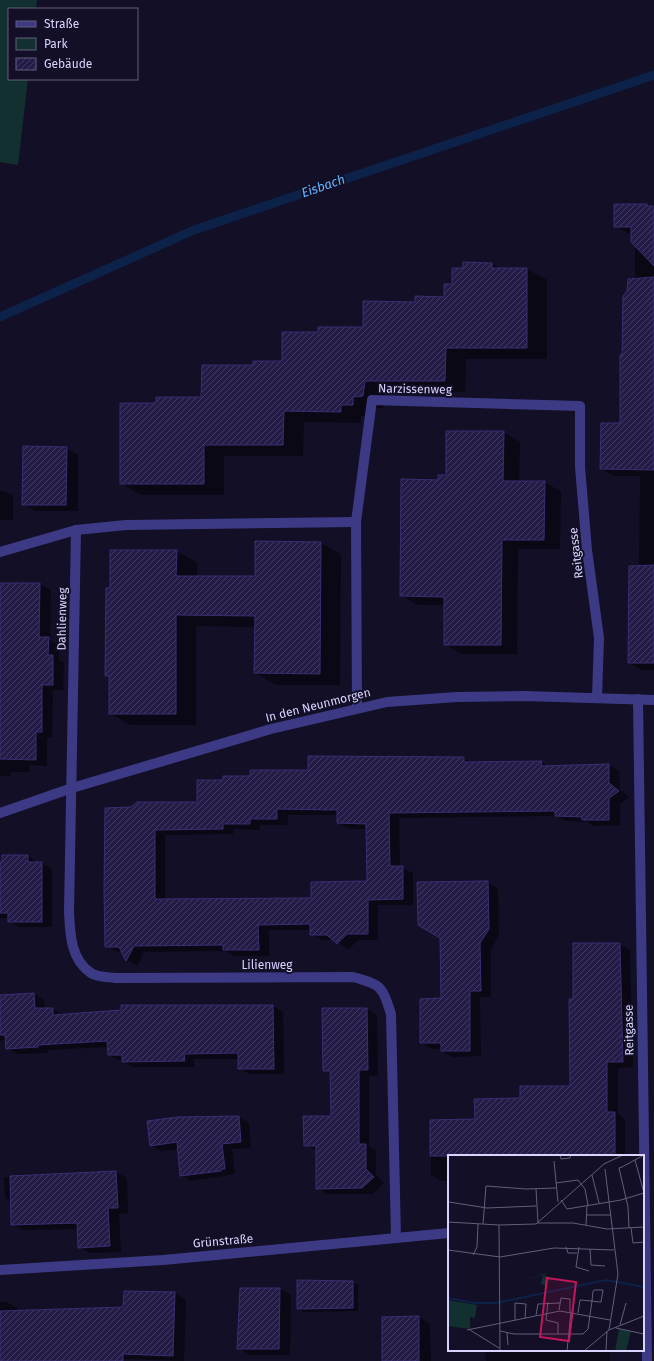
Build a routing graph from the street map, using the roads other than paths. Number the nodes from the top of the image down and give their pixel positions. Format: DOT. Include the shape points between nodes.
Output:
graph roads {
  1 [pos="580,406"];
  2 [pos="356,522"];
  3 [pos="76,530"];
  4 [pos="0,552"];
  5 [pos="597,697"];
  6 [pos="638,699"];
  7 [pos="654,700"];
  8 [pos="356,708"];
  9 [pos="72,788"];
  10 [pos="0,813"];
  11 [pos="648,1214"];
  12 [pos="448,1233"];
  13 [pos="396,1238"];
  14 [pos="0,1270"];
  15 [pos="648,1361"];
  1 -- 2 [label="street, Narzissenweg" via="372,400"];
  1 -- 5 [label="street, Reitgasse" via="580,467 587,550 599,638"];
  2 -- 3 [label="street" via="126,525"];
  2 -- 8 [label="street, Narzissenweg"];
  3 -- 4 [label="street"];
  3 -- 9 [label="street, Dahlienweg"];
  5 -- 6 [label="street, In den Neunmorgen"];
  5 -- 8 [label="street, In den Neunmorgen" via="457,697 387,702"];
  6 -- 7 [label="street, In den Neunmorgen"];
  6 -- 11 [label="street, Reitgasse" via="642,1104"];
  8 -- 9 [label="street, In den Neunmorgen" via="271,729"];
  9 -- 10 [label="street, In den Neunmorgen"];
  9 -- 13 [label="street, Lilienweg" via="69,911 71,941 78,960 91,973 114,978 353,977 374,983 384,992 391,1014"];
  11 -- 15 [label="street, Reitgasse"];
  12 -- 13 [label="street, Grünstraße"];
  13 -- 14 [label="street, Grünstraße" via="163,1260"];
}
